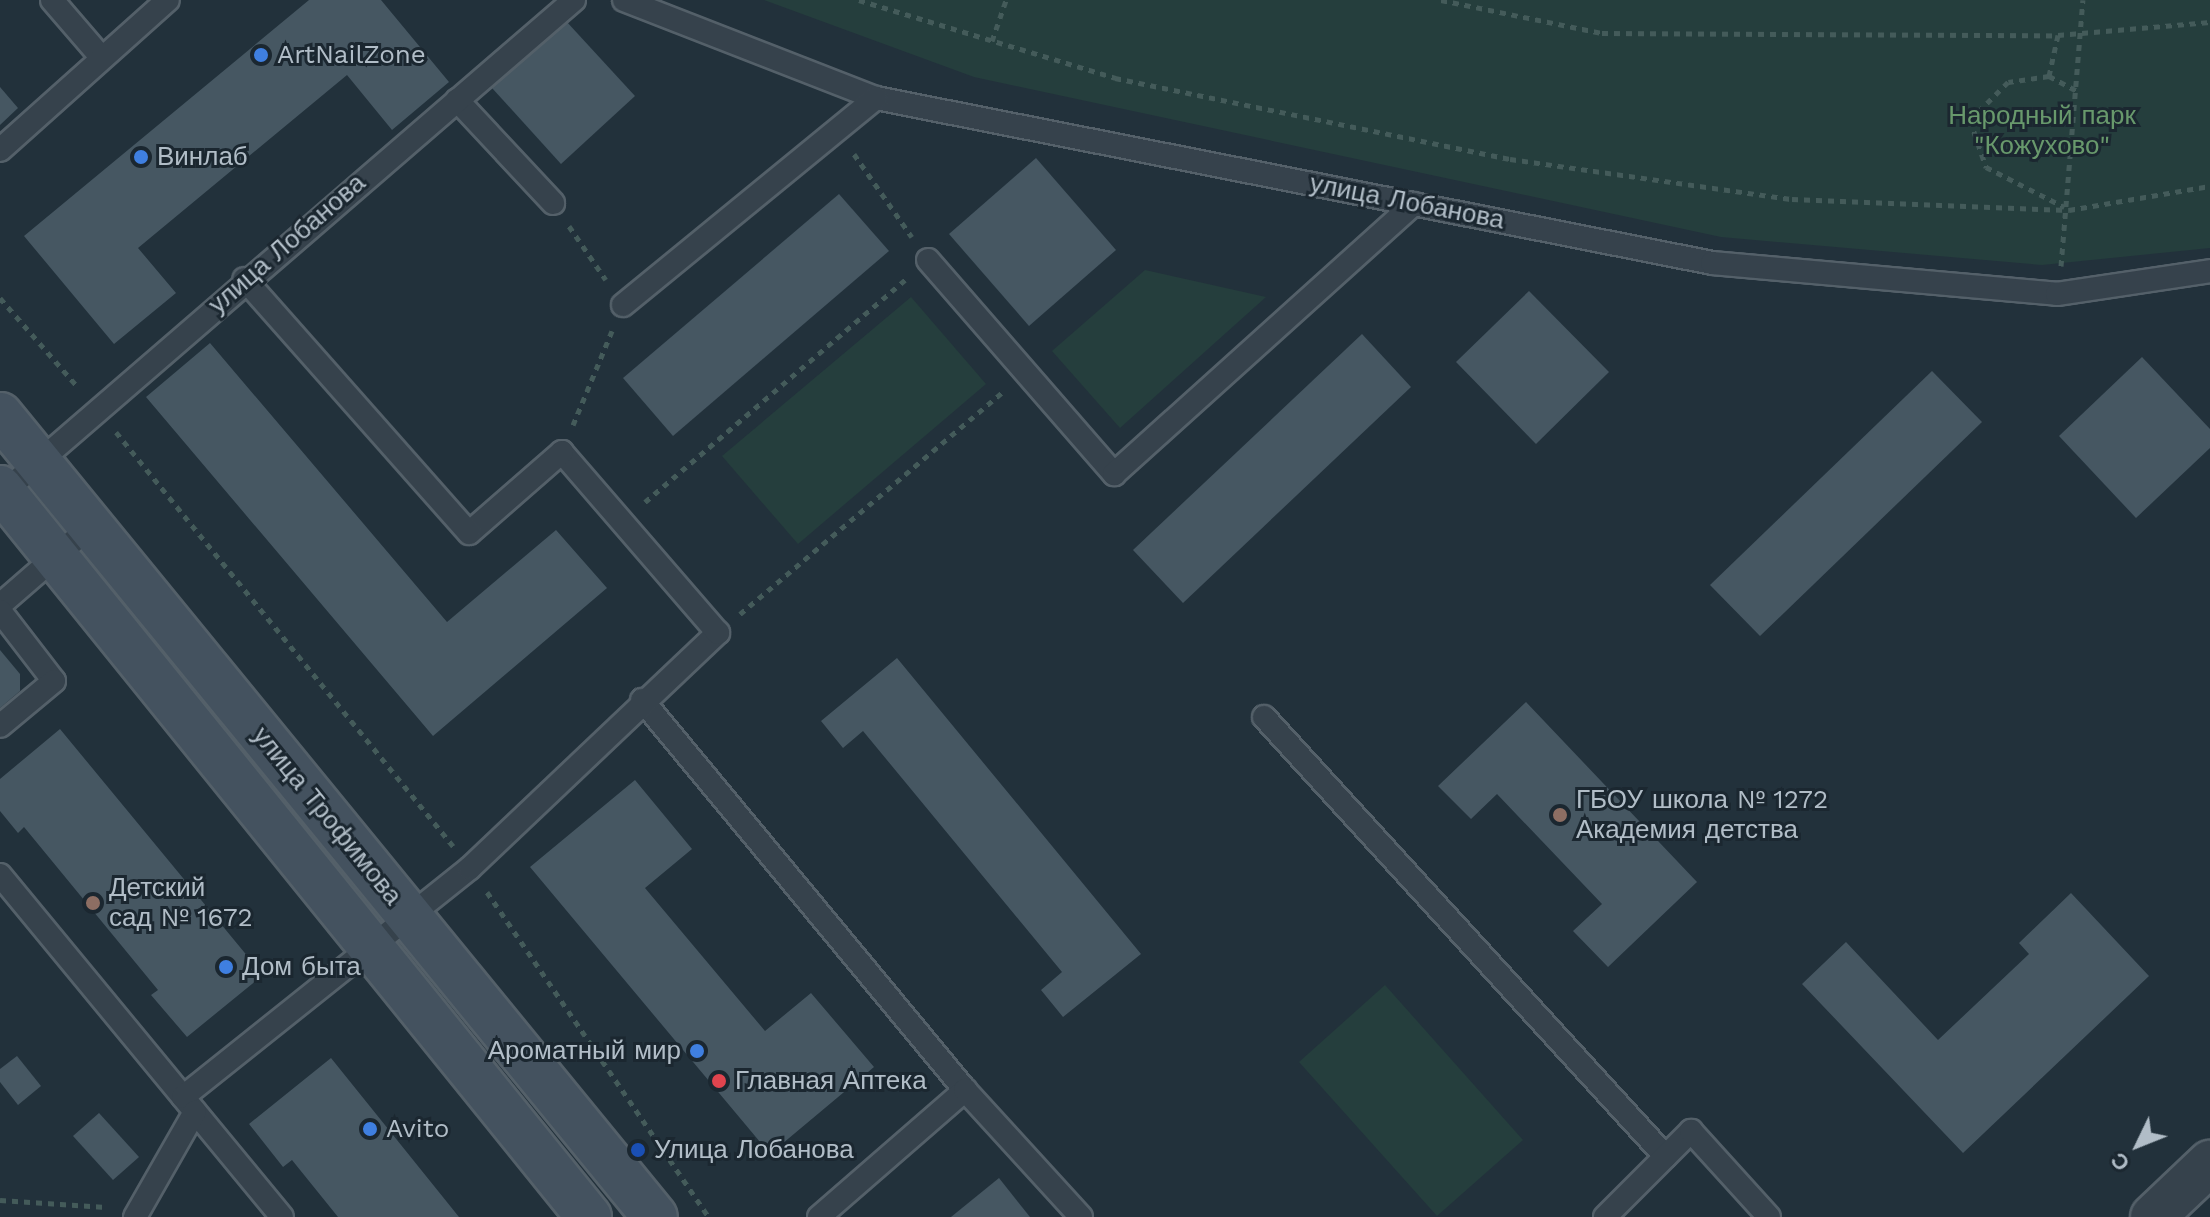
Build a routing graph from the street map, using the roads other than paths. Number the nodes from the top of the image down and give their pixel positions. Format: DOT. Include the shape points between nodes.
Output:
graph roads {
  1 [pos="52,0"];
  2 [pos="168,0"];
  3 [pos="574,0"];
  4 [pos="624,0"];
  5 [pos="101,57"];
  6 [pos="876,98"];
  7 [pos="457,100"];
  8 [pos="0,150"];
  9 [pos="553,203"];
  10 [pos="1414,204"];
  11 [pos="928,260"];
  12 [pos="2210,271"];
  13 [pos="244,279"];
  14 [pos="623,305"];
  15 [pos="0,415"];
  16 [pos="39,463"];
  17 [pos="2,490"];
  18 [pos="91,526"];
  19 [pos="55,557"];
  20 [pos="0,608"];
  21 [pos="642,700"];
  22 [pos="1264,717"];
  23 [pos="0,726"];
  24 [pos="0,875"];
  25 [pos="408,915"];
  26 [pos="370,943"];
  27 [pos="965,1090"];
  28 [pos="189,1104"];
  29 [pos="1665,1156"];
  30 [pos="2210,1163"];
  31 [pos="137,1213"];
  32 [pos="282,1217"];
  33 [pos="589,1217"];
  34 [pos="655,1217"];
  35 [pos="819,1217"];
  36 [pos="1081,1217"];
  37 [pos="1605,1217"];
  38 [pos="1769,1217"];
  39 [pos="2153,1217"];
  1 -- 5 [label="lane"];
  2 -- 5 [label="lane"];
  3 -- 7 [label="lane, улица Лобанова"];
  4 -- 6 [label="lane, улица Лобанова"];
  5 -- 8 [label="lane"];
  6 -- 10 [label="lane, улица Лобанова"];
  6 -- 14 [label="lane"];
  7 -- 9 [label="lane"];
  7 -- 13 [label="lane, улица Лобанова"];
  10 -- 11 [label="lane" via="1114,474"];
  10 -- 12 [label="lane, улица Лобанова" via="1712,263 2057,294"];
  13 -- 16 [label="lane, улица Лобанова"];
  13 -- 21 [label="lane" via="469,533 562,452 718,633"];
  15 -- 16 [label="main road, улица Трофимова"];
  16 -- 17 [label="lane, улица Лобанова"];
  16 -- 18 [label="main road, улица Трофимова"];
  17 -- 19 [label="main road, улица Трофимова"];
  18 -- 19 [label="lane"];
  18 -- 25 [label="main road, улица Трофимова"];
  19 -- 20 [label="lane"];
  19 -- 26 [label="main road, улица Трофимова"];
  20 -- 23 [label="lane" via="54,681"];
  21 -- 25 [label="lane" via="470,868"];
  21 -- 27 [label="lane"];
  22 -- 29 [label="lane"];
  24 -- 28 [label="lane"];
  25 -- 26 [label="lane"];
  25 -- 34 [label="main road, улица Трофимова"];
  26 -- 28 [label="lane"];
  26 -- 33 [label="main road, улица Трофимова"];
  27 -- 35 [label="lane"];
  27 -- 36 [label="lane"];
  28 -- 31 [label="lane"];
  28 -- 32 [label="lane"];
  29 -- 37 [label="lane"];
  29 -- 38 [label="lane" via="1691,1131"];
  30 -- 39 [label="street"];
}
